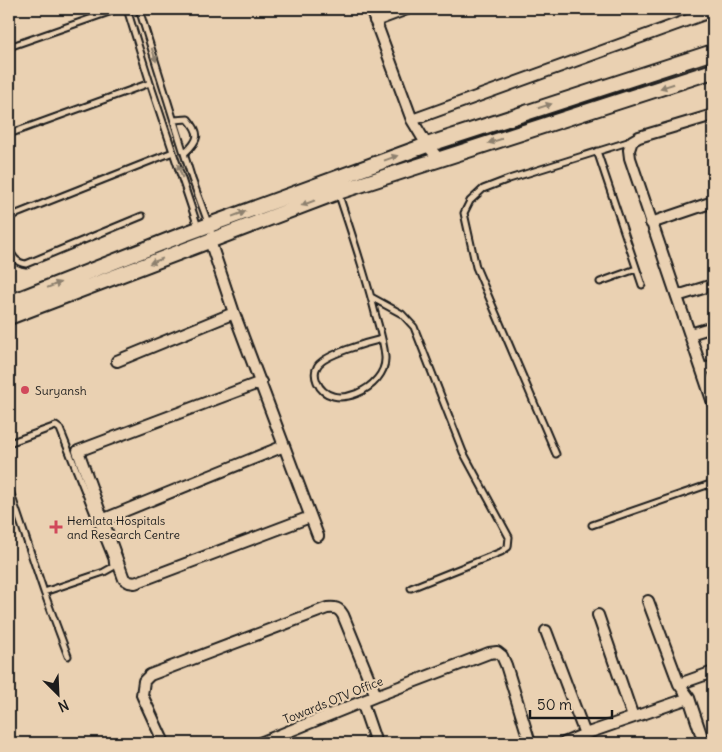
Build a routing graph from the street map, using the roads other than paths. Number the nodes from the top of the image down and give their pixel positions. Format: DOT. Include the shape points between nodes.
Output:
graph roads {
  1 [pos="118,9"];
  2 [pos="127,9"];
  3 [pos="139,9"];
  4 [pos="371,9"];
  5 [pos="407,9"];
  6 [pos="713,12"];
  7 [pos="375,20"];
  8 [pos="9,47"];
  9 [pos="713,52"];
  10 [pos="713,71"];
  11 [pos="150,83"];
  12 [pos="713,115"];
  13 [pos="174,120"];
  14 [pos="412,120"];
  15 [pos="9,134"];
  16 [pos="632,141"];
  17 [pos="427,145"];
  18 [pos="597,151"];
  19 [pos="173,152"];
  20 [pos="185,153"];
  21 [pos="439,159"];
  22 [pos="338,192"];
  23 [pos="713,202"];
  24 [pos="142,216"];
  25 [pos="9,217"];
  26 [pos="651,223"];
  27 [pos="204,227"];
  28 [pos="209,241"];
  29 [pos="9,248"];
  30 [pos="636,269"];
  31 [pos="600,282"];
  32 [pos="642,285"];
  33 [pos="713,285"];
  34 [pos="677,296"];
  35 [pos="371,297"];
  36 [pos="9,303"];
  37 [pos="234,313"];
  38 [pos="9,317"];
  39 [pos="713,326"];
  40 [pos="690,334"];
  41 [pos="382,339"];
  42 [pos="118,361"];
  43 [pos="708,368"];
  44 [pos="261,382"];
  45 [pos="713,403"];
  46 [pos="9,443"];
  47 [pos="284,446"];
  48 [pos="556,454"];
  49 [pos="713,483"];
  50 [pos="9,488"];
  51 [pos="310,517"];
  52 [pos="102,520"];
  53 [pos="592,525"];
  54 [pos="318,536"];
  55 [pos="411,588"];
  56 [pos="44,592"];
  57 [pos="648,601"];
  58 [pos="598,615"];
  59 [pos="546,631"];
  60 [pos="68,656"];
  61 [pos="713,672"];
  62 [pos="678,684"];
  63 [pos="376,696"];
  64 [pos="689,698"];
  65 [pos="362,702"];
  66 [pos="633,717"];
  67 [pos="585,734"];
  68 [pos="164,743"];
  69 [pos="260,743"];
  70 [pos="376,743"];
  71 [pos="530,743"];
  72 [pos="564,743"];
  73 [pos="704,743"];
  1 -- 8 [label="lane"];
  2 -- 11 [label="lane"];
  3 -- 13 [label="lane, one-way"];
  4 -- 7 [label="street"];
  5 -- 7 [label="street"];
  6 -- 14 [label="street"];
  7 -- 14 [label="street"];
  17 -- 9 [label="street, one-way"];
  10 -- 21 [label="street, one-way"];
  11 -- 15 [label="lane"];
  11 -- 19 [label="lane"];
  12 -- 16 [label="street"];
  13 -- 20 [label="lane"];
  13 -- 20 [label="lane" via="188,119 197,133 195,144"];
  14 -- 17 [label="street"];
  16 -- 18 [label="lane"];
  16 -- 26 [label="street" via="630,158"];
  17 -- 21 [label="street"];
  27 -- 17 [label="street, one-way"];
  18 -- 30 [label="lane"];
  18 -- 48 [label="lane" via="483,189 470,201 464,213 476,267"];
  19 -- 25 [label="lane"];
  27 -- 19 [label="lane, one-way"];
  20 -- 27 [label="lane"];
  21 -- 22 [label="street"];
  22 -- 28 [label="street, one-way"];
  22 -- 35 [label="lane"];
  23 -- 26 [label="street"];
  24 -- 29 [label="lane" via="26,264 16,261"];
  26 -- 34 [label="street"];
  27 -- 28 [label="lane"];
  27 -- 28 [label="lane"];
  36 -- 27 [label="street, one-way"];
  28 -- 37 [label="street"];
  28 -- 38 [label="street, one-way"];
  30 -- 31 [label="lane"];
  30 -- 32 [label="lane"];
  33 -- 34 [label="street"];
  34 -- 40 [label="street"];
  35 -- 41 [label="lane"];
  35 -- 55 [label="lane" via="402,314 414,327 463,452 509,537 508,547 501,552"];
  37 -- 42 [label="street"];
  37 -- 44 [label="street"];
  39 -- 40 [label="street"];
  40 -- 43 [label="street"];
  41 -- 41 [label="lane" via="384,367 379,379 369,388 342,396 330,394 319,386 315,372 325,359"];
  43 -- 45 [label="street"];
  44 -- 47 [label="street"];
  44 -- 52 [label="street" via="78,450"];
  46 -- 56 [label="lane" via="56,426 60,429 112,559 113,567 104,572"];
  47 -- 51 [label="street"];
  47 -- 52 [label="street"];
  49 -- 53 [label="lane"];
  50 -- 56 [label="lane"];
  51 -- 52 [label="street" via="135,583 124,579"];
  51 -- 54 [label="street"];
  56 -- 60 [label="lane"];
  57 -- 62 [label="street"];
  58 -- 66 [label="street"];
  59 -- 67 [label="street"];
  61 -- 62 [label="street"];
  62 -- 64 [label="street"];
  63 -- 65 [label="street, Towards OTV Office"];
  63 -- 68 [label="street" via="343,615 334,607 327,608 150,675 144,681 142,695"];
  63 -- 71 [label="street, Towards OTV Office" via="497,652 506,665"];
  64 -- 66 [label="street"];
  64 -- 73 [label="street"];
  65 -- 69 [label="street, Towards OTV Office"];
  65 -- 70 [label="street"];
  66 -- 67 [label="street"];
  67 -- 72 [label="street"];
}
